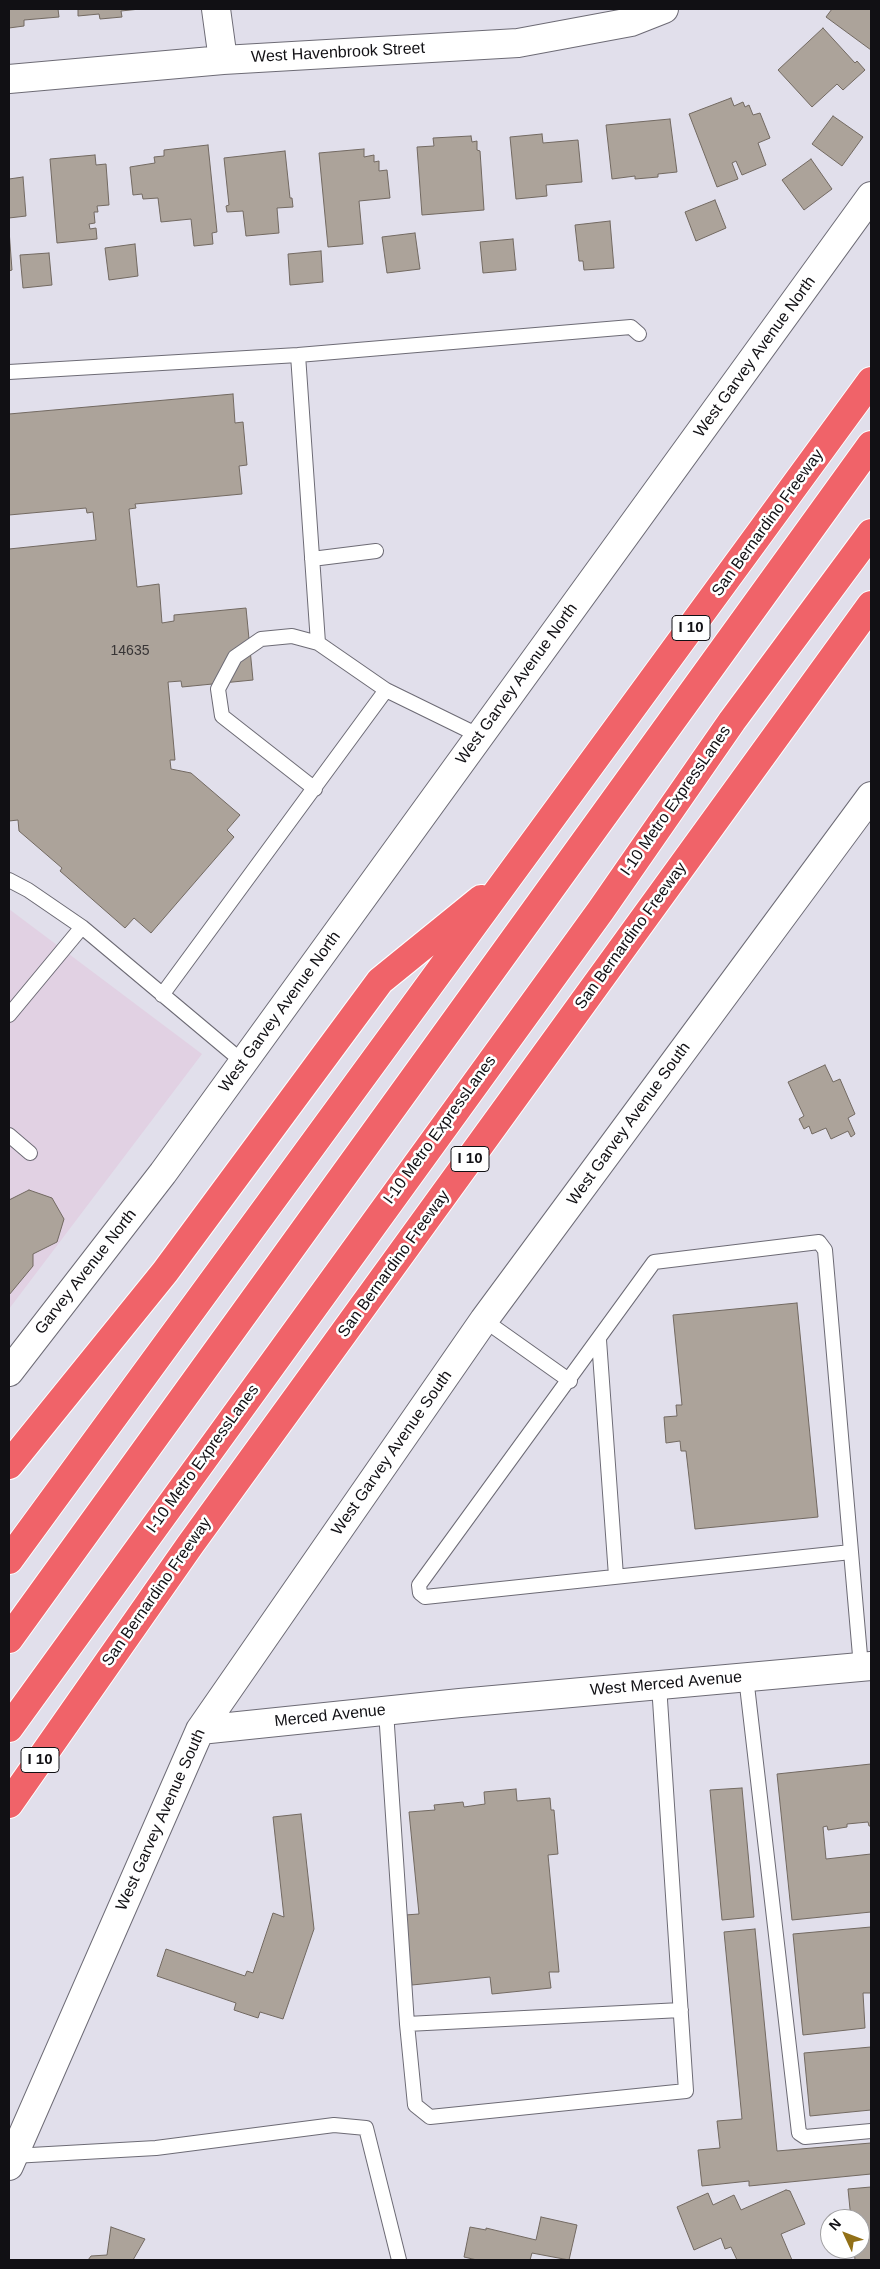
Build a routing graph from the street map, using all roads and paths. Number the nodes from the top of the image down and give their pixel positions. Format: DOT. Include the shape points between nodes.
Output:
graph roads {
  1 [pos="216,9"];
  2 [pos="664,9"];
  3 [pos="222,60"];
  4 [pos="9,79"];
  5 [pos="871,196"];
  6 [pos="639,334"];
  7 [pos="298,354"];
  8 [pos="9,372"];
  9 [pos="871,381"];
  10 [pos="871,445"];
  11 [pos="871,532"];
  12 [pos="376,551"];
  13 [pos="312,559"];
  14 [pos="871,605"];
  15 [pos="318,643"];
  16 [pos="386,690"];
  17 [pos="480,736"];
  18 [pos="315,789"];
  19 [pos="871,796"];
  20 [pos="511,874"];
  21 [pos="9,880"];
  22 [pos="82,927"];
  23 [pos="162,994"];
  24 [pos="9,1016"];
  25 [pos="243,1062"];
  26 [pos="9,1135"];
  27 [pos="30,1152"];
  28 [pos="163,1173"];
  29 [pos="484,1320"];
  30 [pos="599,1340"];
  31 [pos="9,1372"];
  32 [pos="570,1381"];
  33 [pos="9,1465"];
  34 [pos="851,1552"];
  35 [pos="9,1560"];
  36 [pos="616,1576"];
  37 [pos="9,1639"];
  38 [pos="866,1666"];
  39 [pos="746,1677"];
  40 [pos="659,1685"];
  41 [pos="460,1703"];
  42 [pos="386,1711"];
  43 [pos="71,1715"];
  44 [pos="9,1728"];
  45 [pos="200,1730"];
  46 [pos="9,1804"];
  47 [pos="9,1820"];
  48 [pos="681,2010"];
  49 [pos="407,2024"];
  50 [pos="871,2131"];
  51 [pos="11,2161"];
  52 [pos="399,2260"];
  1 -- 3 [label="street"];
  2 -- 3 [label="street, West Havenbrook Street" via="631,22 518,43"];
  3 -- 4 [label="street, West Havenbrook Street"];
  5 -- 17 [label="street, West Garvey Avenue North"];
  6 -- 7 [label="lane" via="631,327"];
  7 -- 8 [label="lane"];
  7 -- 13 [label="lane"];
  9 -- 20 [label="highway, San Bernardino Freeway / I 10"];
  10 -- 37 [label="highway"];
  11 -- 44 [label="highway, I-10 Metro ExpressLanes"];
  12 -- 13 [label="lane"];
  13 -- 15 [label="lane"];
  14 -- 43 [label="highway, San Bernardino Freeway / I 10" via="196,1537"];
  15 -- 16 [label="lane"];
  15 -- 18 [label="lane" via="292,636 261,639 235,656 218,689 222,716"];
  16 -- 17 [label="lane"];
  16 -- 18 [label="lane"];
  17 -- 25 [label="street, West Garvey Avenue North"];
  18 -- 23 [label="lane"];
  19 -- 29 [label="street, West Garvey Avenue South"];
  20 -- 33 [label="highway" via="380,982 165,1272"];
  20 -- 35 [label="highway, San Bernardino Freeway / I 10"];
  21 -- 22 [label="lane"];
  22 -- 23 [label="lane"];
  22 -- 24 [label="lane"];
  23 -- 25 [label="lane"];
  25 -- 28 [label="street, West Garvey Avenue North"];
  26 -- 27 [label="lane"];
  28 -- 31 [label="street, Garvey Avenue North"];
  29 -- 32 [label="lane"];
  29 -- 45 [label="street, West Garvey Avenue South"];
  30 -- 32 [label="lane"];
  30 -- 34 [label="lane" via="654,1262 822,1244"];
  30 -- 36 [label="lane"];
  32 -- 36 [label="lane" via="419,1585 420,1593 425,1597"];
  34 -- 36 [label="lane"];
  34 -- 38 [label="lane"];
  38 -- 39 [label="street, West Merced Avenue"];
  39 -- 40 [label="street, West Merced Avenue"];
  39 -- 50 [label="lane" via="799,2133 805,2138"];
  40 -- 41 [label="street, West Merced Avenue"];
  40 -- 48 [label="lane"];
  41 -- 42 [label="street, Merced Avenue"];
  42 -- 45 [label="street, Merced Avenue"];
  42 -- 49 [label="lane"];
  43 -- 46 [label="highway, San Bernardino Freeway / I 10"];
  43 -- 47 [label="highway"];
  45 -- 51 [label="street, West Garvey Avenue South"];
  48 -- 49 [label="lane"];
  48 -- 49 [label="lane" via="686,2091 430,2117 415,2105"];
  51 -- 52 [label="lane" via="156,2148 334,2125 366,2128"];
}
